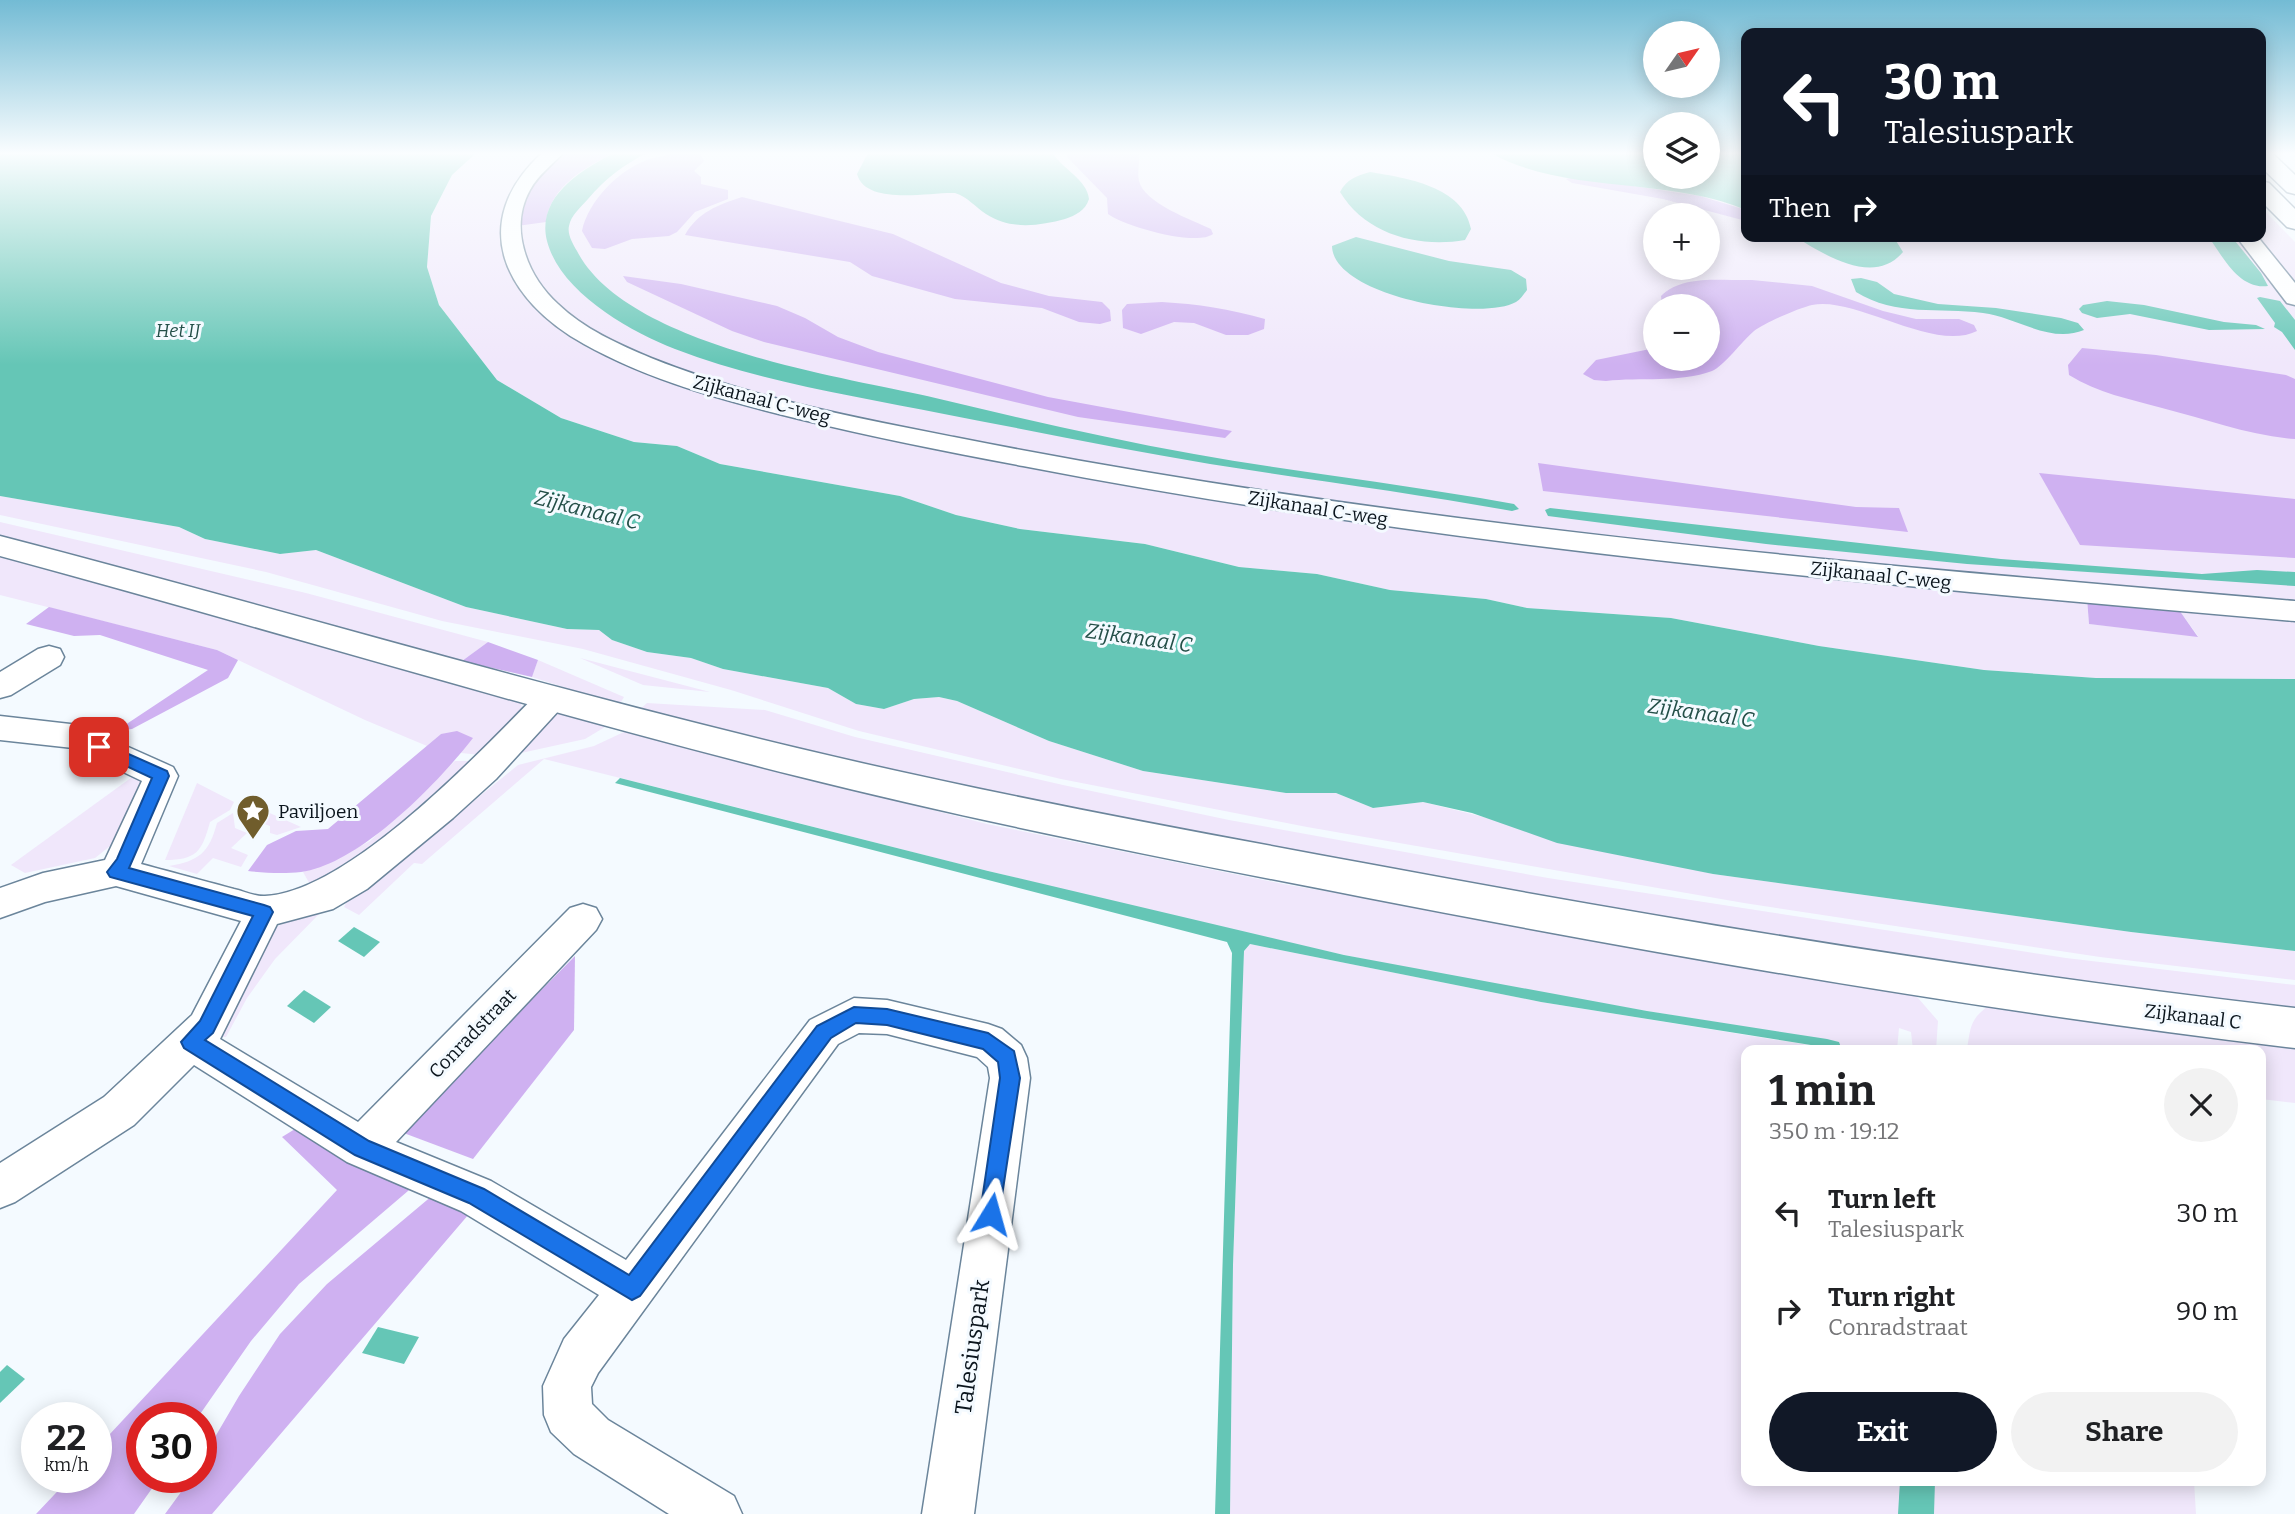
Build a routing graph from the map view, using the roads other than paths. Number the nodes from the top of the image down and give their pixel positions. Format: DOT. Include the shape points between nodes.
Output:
graph roads {
  1 [pos="512,224"];
  2 [pos="2251,242"];
  3 [pos="2295,298"];
  4 [pos="0,546"];
  5 [pos="2295,611"];
  6 [pos="48,657"];
  7 [pos="0,687"];
  8 [pos="551,699"];
  9 [pos="0,728"];
  10 [pos="116,872"];
  11 [pos="0,903"];
  12 [pos="264,912"];
  13 [pos="583,919"];
  14 [pos="2295,1028"];
  15 [pos="191,1042"];
  16 [pos="362,1148"];
  17 [pos="0,1188"];
  18 [pos="632,1289"];
  19 [pos="709,1512"];
  20 [pos="948,1514"];
  1 -- 5 [label="street, Zijkanaal C-weg" via="520,275 532,292 572,326 629,358 715,389 864,426 1057,465 1376,517 1858,573"];
  2 -- 3 [label="street"];
  4 -- 8 [label="main road, Zijkanaal C"];
  6 -- 7 [label="street"];
  8 -- 12 [label="street" via="441,809 354,879 320,898"];
  8 -- 14 [label="main road, Zijkanaal C" via="1033,816 1574,921 2077,1002"];
  9 -- 10 [label="street" via="79,737 161,776"];
  10 -- 11 [label="street"];
  10 -- 12 [label="street"];
  12 -- 15 [label="street" via="206,1027"];
  13 -- 16 [label="street, Conradstraat"];
  15 -- 16 [label="street"];
  15 -- 17 [label="street" via="119,1111"];
  16 -- 18 [label="street" via="476,1196"];
  18 -- 19 [label="street, Talesiuspark" via="581,1356 567,1385 568,1415 591,1437"];
  18 -- 20 [label="street, Talesiuspark" via="824,1032 854,1015 887,1017 988,1042 1007,1058 1010,1078"];
}
